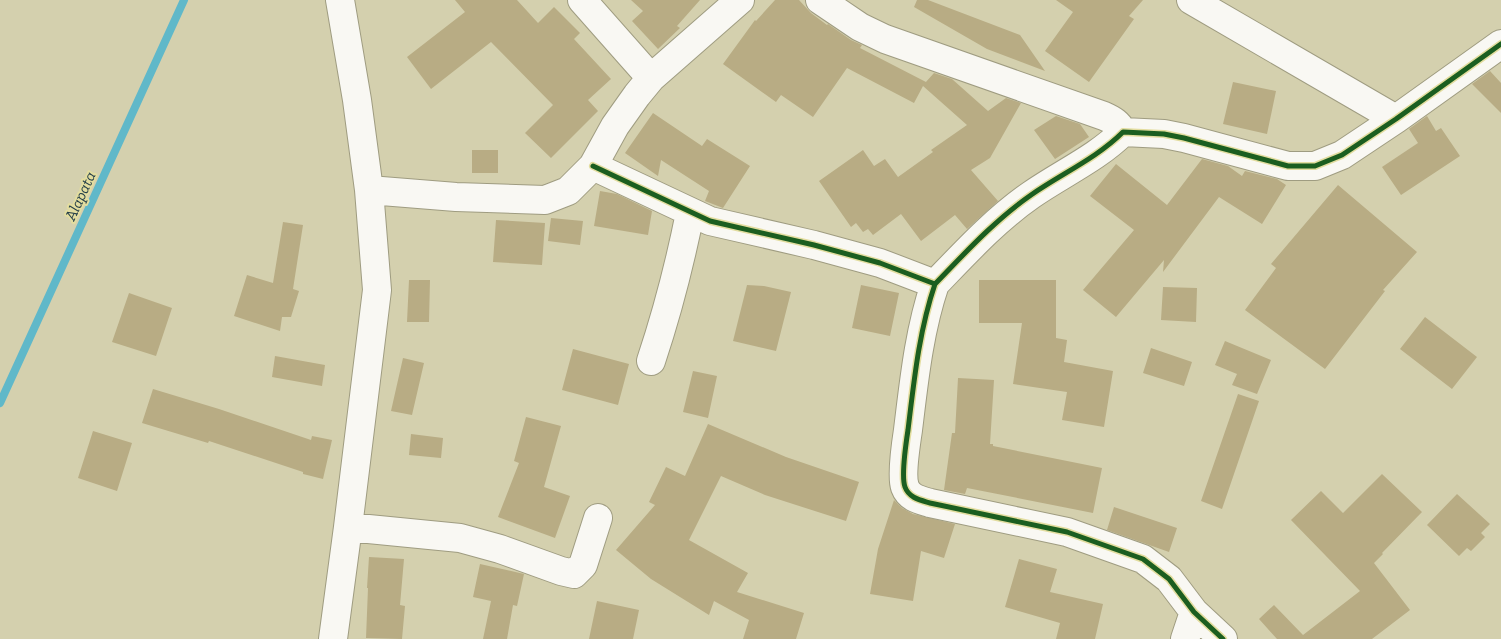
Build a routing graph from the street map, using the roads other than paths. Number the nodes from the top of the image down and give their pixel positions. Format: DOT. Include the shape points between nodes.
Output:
graph roads {
  1 [pos="340,0"];
  2 [pos="582,0"];
  3 [pos="740,0"];
  4 [pos="820,0"];
  5 [pos="1191,0"];
  6 [pos="1501,44"];
  7 [pos="651,78"];
  8 [pos="1396,119"];
  9 [pos="1123,132"];
  10 [pos="593,166"];
  11 [pos="369,190"];
  12 [pos="690,213"];
  13 [pos="935,284"];
  14 [pos="651,361"];
  15 [pos="598,518"];
  16 [pos="348,527"];
  17 [pos="1194,612"];
  18 [pos="333,639"];
  19 [pos="1185,639"];
  20 [pos="1223,639"];
  1 -- 11 [label="street"];
  2 -- 7 [label="street"];
  3 -- 7 [label="street"];
  4 -- 9 [label="street" via="860,27 885,39 1104,116 1115,121"];
  5 -- 8 [label="street"];
  6 -- 8 [label="street"];
  7 -- 10 [label="street" via="615,126"];
  8 -- 9 [label="street" via="1342,155 1315,166 1288,166 1164,134"];
  9 -- 13 [label="street" via="988,229"];
  10 -- 11 [label="street" via="568,190 545,200"];
  10 -- 12 [label="street"];
  11 -- 16 [label="street" via="377,290"];
  12 -- 13 [label="street" via="710,221 880,263"];
  12 -- 14 [label="street"];
  13 -- 17 [label="street" via="919,348 905,454 904,484 908,492 930,503 1067,532 1143,560 1168,579"];
  15 -- 16 [label="street" via="585,559 574,574 460,538"];
  16 -- 18 [label="street"];
  17 -- 19 [label="street"];
  17 -- 20 [label="street"];
}
